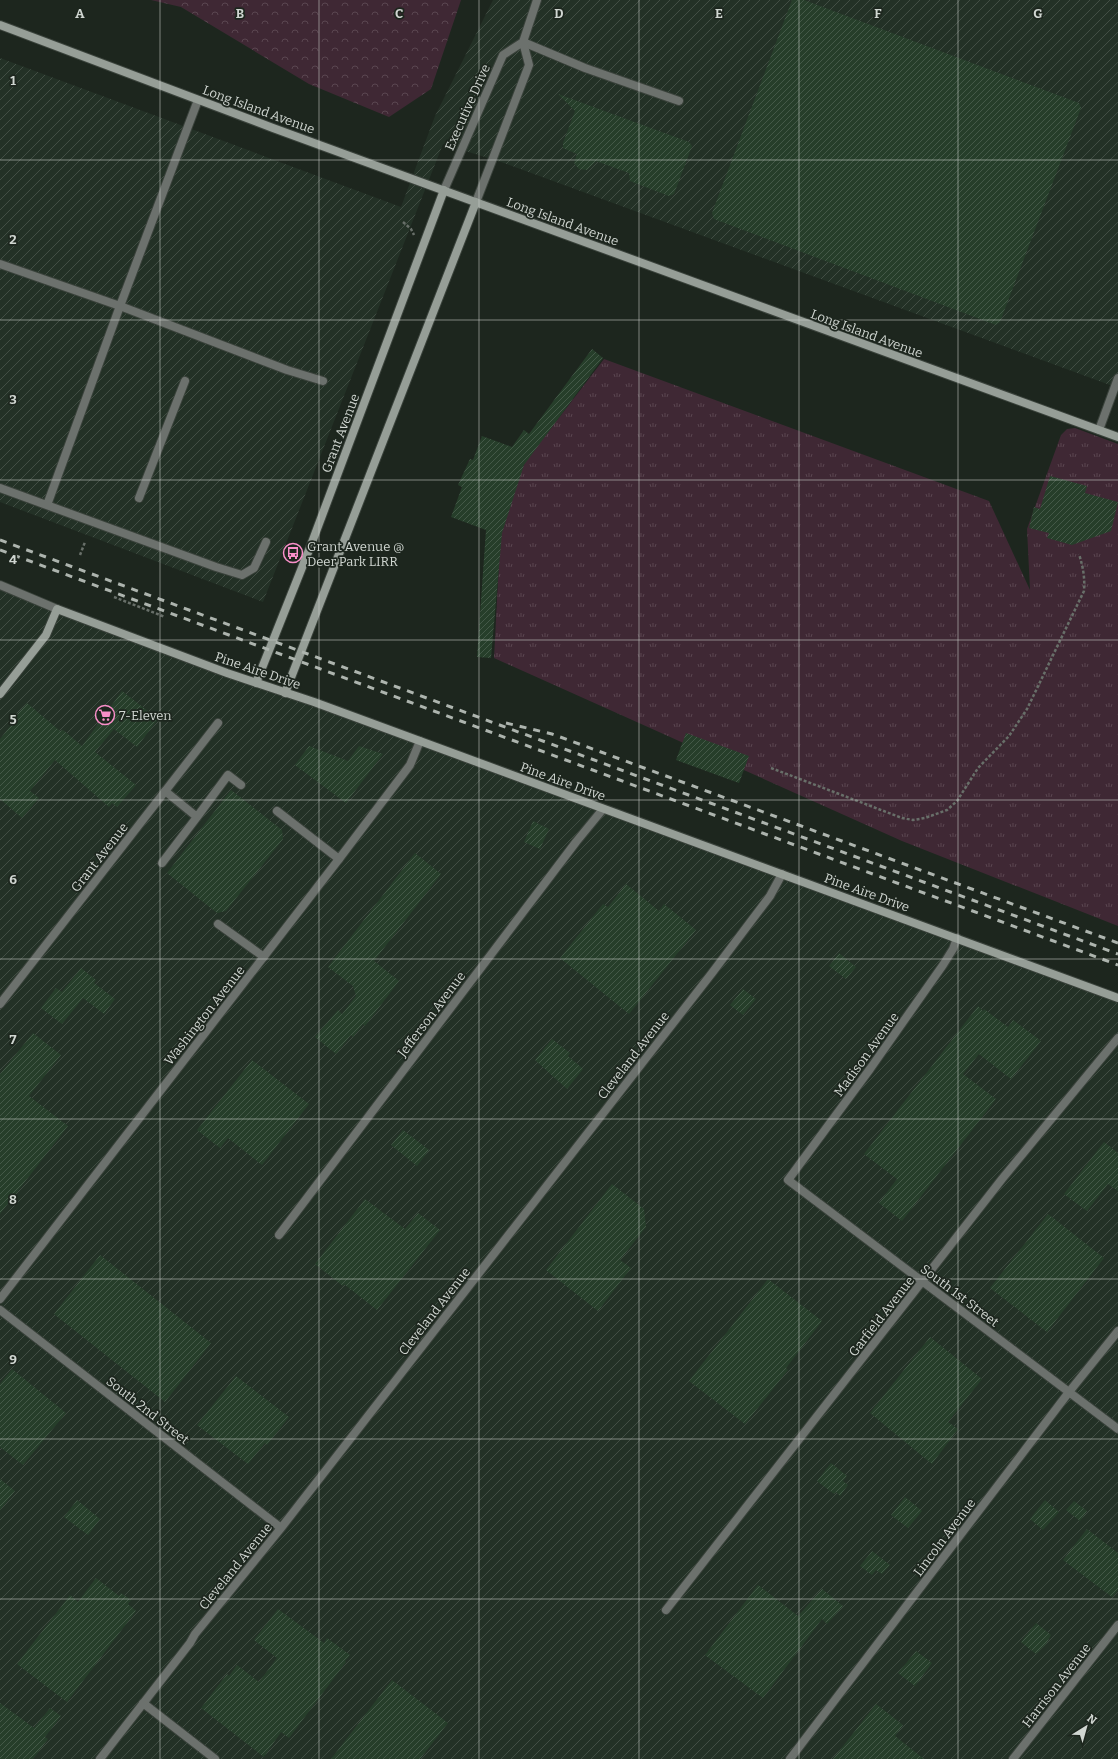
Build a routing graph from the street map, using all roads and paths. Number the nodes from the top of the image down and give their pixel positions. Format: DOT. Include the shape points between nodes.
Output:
graph roads {
  1 [pos="537,0"];
  2 [pos="0,25"];
  3 [pos="523,42"];
  4 [pos="198,100"];
  5 [pos="679,102"];
  6 [pos="444,190"];
  7 [pos="476,202"];
  8 [pos="403,222"];
  9 [pos="415,236"];
  10 [pos="0,264"];
  11 [pos="120,306"];
  12 [pos="1118,378"];
  13 [pos="185,381"];
  14 [pos="322,382"];
  15 [pos="1099,430"];
  16 [pos="1118,437"];
  17 [pos="0,488"];
  18 [pos="140,498"];
  19 [pos="47,505"];
  20 [pos="85,542"];
  21 [pos="266,542"];
  22 [pos="1079,554"];
  23 [pos="80,555"];
  24 [pos="0,585"];
  25 [pos="114,597"];
  26 [pos="57,609"];
  27 [pos="165,617"];
  28 [pos="256,683"];
  29 [pos="285,692"];
  30 [pos="0,694"];
  31 [pos="218,723"];
  32 [pos="420,741"];
  33 [pos="771,768"];
  34 [pos="241,785"];
  35 [pos="165,791"];
  36 [pos="603,808"];
  37 [pos="277,811"];
  38 [pos="197,817"];
  39 [pos="340,859"];
  40 [pos="162,863"];
  41 [pos="782,874"];
  42 [pos="218,924"];
  43 [pos="957,938"];
  44 [pos="264,957"];
  45 [pos="1118,998"];
  46 [pos="0,1004"];
  47 [pos="1118,1038"];
  48 [pos="788,1180"];
  49 [pos="279,1235"];
  50 [pos="923,1282"];
  51 [pos="0,1299"];
  52 [pos="0,1310"];
  53 [pos="1118,1331"];
  54 [pos="1069,1392"];
  55 [pos="1118,1429"];
  56 [pos="281,1528"];
  57 [pos="666,1610"];
  58 [pos="1118,1625"];
  59 [pos="143,1703"];
  60 [pos="100,1759"];
  61 [pos="216,1759"];
  62 [pos="790,1759"];
  63 [pos="1013,1759"];
  1 -- 3 [label="street"];
  2 -- 4 [label="street, Long Island Avenue"];
  3 -- 5 [label="street" via="585,68"];
  3 -- 6 [label="street, Executive Drive" via="503,55"];
  3 -- 7 [label="street" via="529,65"];
  4 -- 6 [label="street, Long Island Avenue"];
  4 -- 11 [label="street"];
  6 -- 7 [label="street, Long Island Avenue"];
  6 -- 28 [label="street, Grant Avenue" via="311,545"];
  7 -- 15 [label="street, Long Island Avenue"];
  7 -- 29 [label="street"];
  8 -- 9 [label="path"];
  10 -- 11 [label="street"];
  11 -- 14 [label="street"];
  11 -- 19 [label="street"];
  12 -- 15 [label="street"];
  13 -- 18 [label="street"];
  15 -- 16 [label="street, Long Island Avenue"];
  17 -- 19 [label="street"];
  19 -- 21 [label="street" via="242,575 254,568"];
  20 -- 23 [label="path"];
  22 -- 33 [label="path" via="1084,568 1084,591 1027,709 1009,736 978,768 960,796 947,810 925,818 902,818"];
  24 -- 26 [label="street, Pine Aire Drive"];
  25 -- 27 [label="path"];
  26 -- 28 [label="street, Pine Aire Drive"];
  26 -- 30 [label="street" via="46,635"];
  28 -- 29 [label="street, Pine Aire Drive"];
  29 -- 32 [label="street, Pine Aire Drive"];
  31 -- 35 [label="street, Grant Avenue"];
  32 -- 36 [label="street, Pine Aire Drive"];
  32 -- 39 [label="street, Washington Avenue" via="410,765"];
  34 -- 38 [label="street" via="228,775"];
  35 -- 38 [label="street"];
  35 -- 46 [label="street, Grant Avenue"];
  36 -- 41 [label="street, Pine Aire Drive"];
  36 -- 49 [label="street, Jefferson Avenue"];
  37 -- 39 [label="street"];
  38 -- 40 [label="street"];
  39 -- 44 [label="street, Washington Avenue"];
  41 -- 43 [label="street, Pine Aire Drive"];
  41 -- 56 [label="street, Cleveland Avenue" via="770,896 712,973"];
  42 -- 44 [label="street"];
  43 -- 45 [label="street, Pine Aire Drive"];
  43 -- 48 [label="street, Madison Avenue" via="938,972"];
  44 -- 51 [label="street, Washington Avenue"];
  47 -- 50 [label="street, Garfield Avenue" via="1002,1179"];
  48 -- 50 [label="street, South 1st Street"];
  50 -- 54 [label="street, South 1st Street"];
  50 -- 57 [label="street, Garfield Avenue"];
  52 -- 56 [label="street, South 2nd Street"];
  53 -- 54 [label="street, Lincoln Avenue"];
  54 -- 55 [label="street, South 1st Street"];
  54 -- 62 [label="street, Lincoln Avenue"];
  56 -- 59 [label="street, Cleveland Avenue"];
  58 -- 63 [label="street, Harrison Avenue"];
  59 -- 60 [label="street, Cleveland Avenue"];
  59 -- 61 [label="street"];
}
